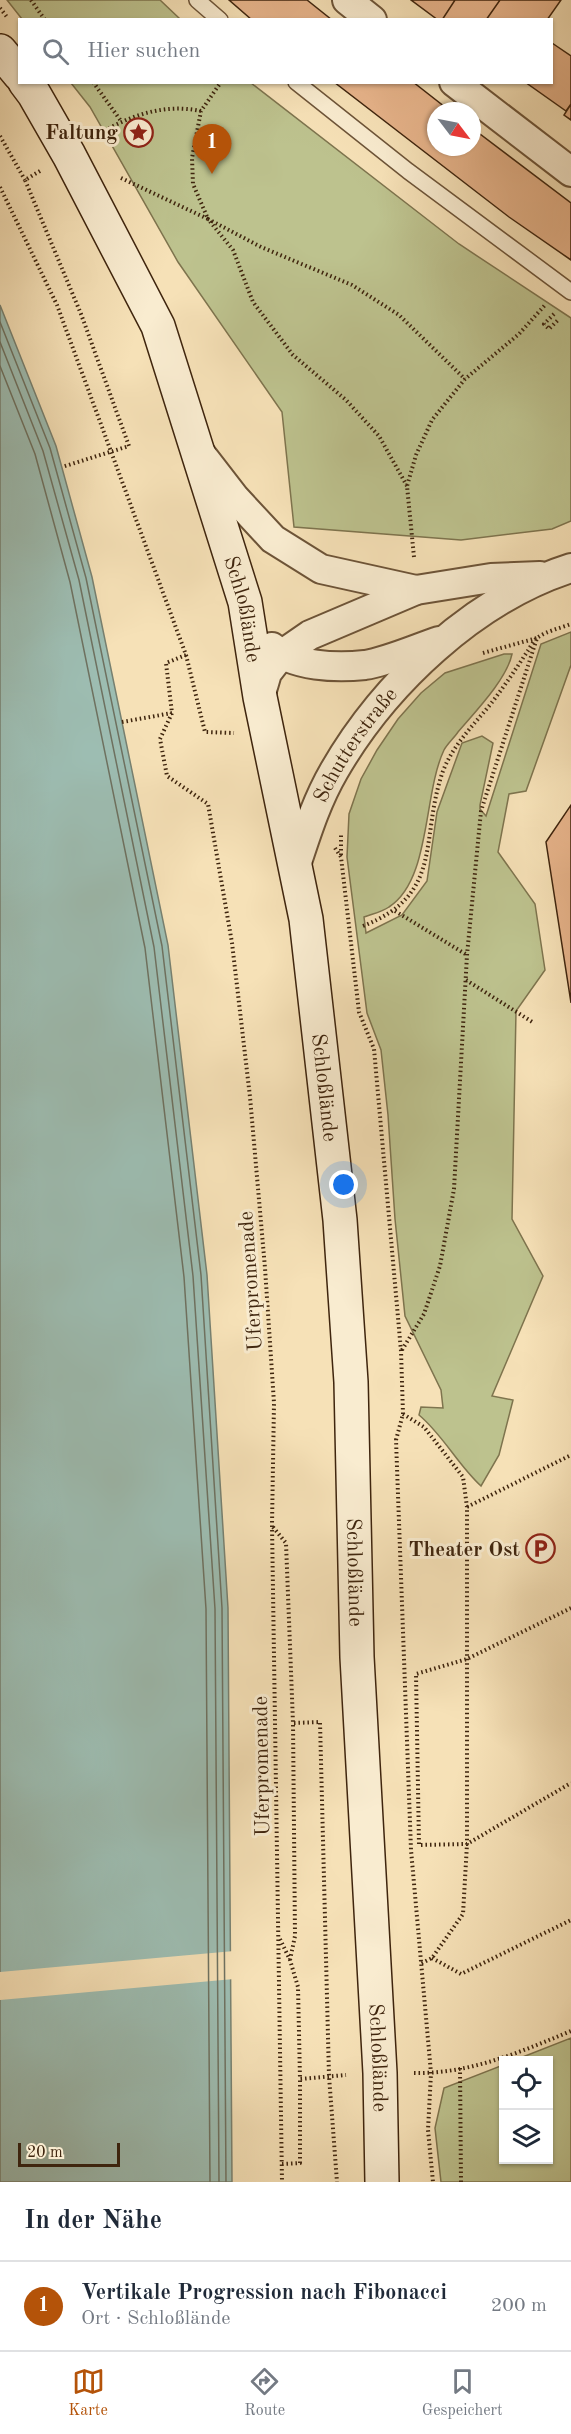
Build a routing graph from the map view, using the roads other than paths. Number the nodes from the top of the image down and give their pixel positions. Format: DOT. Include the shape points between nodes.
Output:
graph roads {
  1 [pos="197,0"];
  2 [pos="346,0"];
  3 [pos="218,18"];
  4 [pos="369,18"];
  5 [pos="0,51"];
  6 [pos="18,73"];
  7 [pos="26,84"];
  8 [pos="299,84"];
  9 [pos="457,84"];
  10 [pos="571,172"];
  11 [pos="566,289"];
  12 [pos="199,451"];
  13 [pos="560,572"];
  14 [pos="416,590"];
  15 [pos="245,602"];
  16 [pos="442,640"];
  17 [pos="281,656"];
  18 [pos="260,696"];
  19 [pos="295,868"];
  20 [pos="382,2182"];
  1 -- 3 [label="lane"];
  2 -- 4 [label="street"];
  5 -- 6 [label="street"];
  7 -- 12 [label="street, Schloßlände" via="69,155 158,326"];
  8 -- 11 [label="lane"];
  9 -- 10 [label="street"];
  12 -- 14 [label="street, Schutterstraße" via="273,539 321,569"];
  12 -- 15 [label="street, Schloßlände"];
  13 -- 14 [label="street, Schutterstraße"];
  13 -- 16 [label="street, Schutterstraße" via="488,608"];
  14 -- 17 [label="street, Schutterstraße" via="310,635"];
  15 -- 17 [label="street" via="267,642"];
  15 -- 18 [label="street, Schloßlände"];
  16 -- 17 [label="street, Schutterstraße" via="366,665 310,665"];
  16 -- 19 [label="street, Schutterstraße" via="366,723 334,771 312,815"];
  17 -- 18 [label="street, Schutterstraße" via="267,673"];
  18 -- 19 [label="street, Schloßlände"];
  19 -- 20 [label="street, Schloßlände" via="306,919 340,1220 350,1371 357,1656 380,2073"];
}
